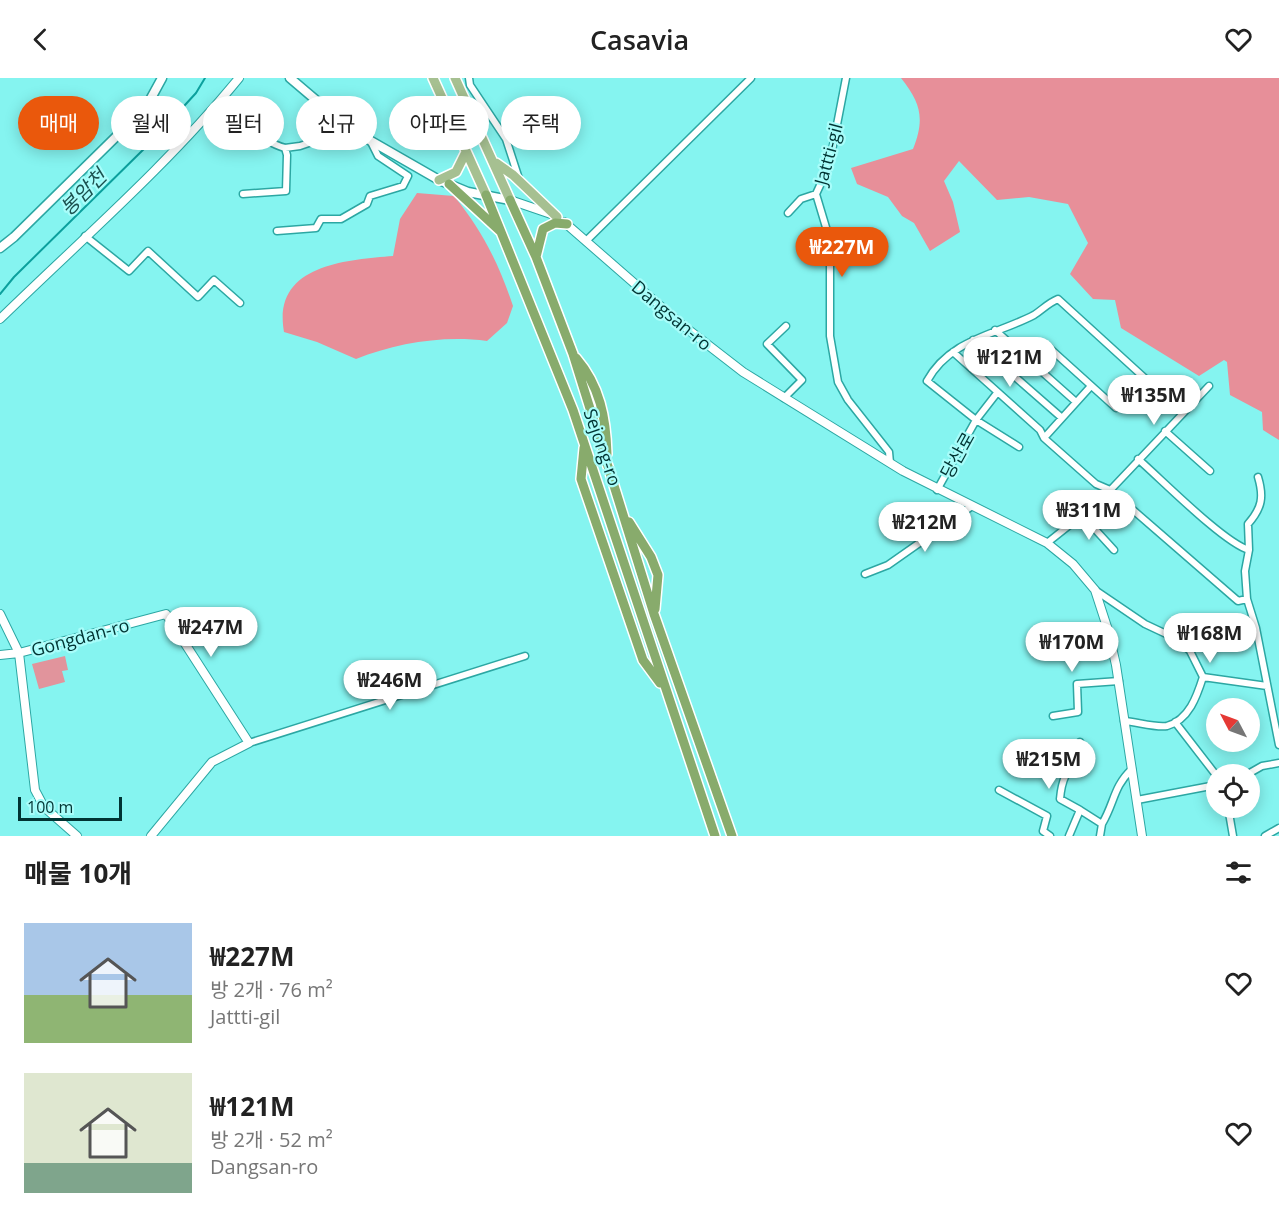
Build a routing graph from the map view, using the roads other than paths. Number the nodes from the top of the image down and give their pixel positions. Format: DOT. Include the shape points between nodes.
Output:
graph roads {
  1 [pos="162,78"];
  2 [pos="239,78"];
  3 [pos="290,78"];
  4 [pos="433,78"];
  5 [pos="455,78"];
  6 [pos="469,78"];
  7 [pos="751,78"];
  8 [pos="846,78"];
  9 [pos="311,96"];
  10 [pos="377,144"];
  11 [pos="296,147"];
  12 [pos="285,148"];
  13 [pos="375,150"];
  14 [pos="466,152"];
  15 [pos="495,163"];
  16 [pos="439,180"];
  17 [pos="520,183"];
  18 [pos="449,184"];
  19 [pos="243,194"];
  20 [pos="816,194"];
  21 [pos="486,195"];
  22 [pos="510,200"];
  23 [pos="788,213"];
  24 [pos="557,217"];
  25 [pos="567,224"];
  26 [pos="277,231"];
  27 [pos="502,233"];
  28 [pos="85,236"];
  29 [pos="586,241"];
  30 [pos="0,248"];
  31 [pos="536,257"];
  32 [pos="240,303"];
  33 [pos="0,319"];
  34 [pos="786,326"];
  35 [pos="995,330"];
  36 [pos="973,340"];
  37 [pos="1045,344"];
  38 [pos="952,352"];
  39 [pos="1091,386"];
  40 [pos="1209,386"];
  41 [pos="997,393"];
  42 [pos="784,398"];
  43 [pos="1076,402"];
  44 [pos="1116,408"];
  45 [pos="1183,413"];
  46 [pos="1062,418"];
  47 [pos="976,420"];
  48 [pos="1166,431"];
  49 [pos="1044,438"];
  50 [pos="584,443"];
  51 [pos="1019,447"];
  52 [pos="1138,459"];
  53 [pos="890,463"];
  54 [pos="1210,471"];
  55 [pos="1258,477"];
  56 [pos="937,489"];
  57 [pos="1110,490"];
  58 [pos="972,506"];
  59 [pos="622,511"];
  60 [pos="1082,515"];
  61 [pos="1047,543"];
  62 [pos="1249,549"];
  63 [pos="1114,550"];
  64 [pos="865,574"];
  65 [pos="1095,590"];
  66 [pos="1246,600"];
  67 [pos="0,614"];
  68 [pos="654,614"];
  69 [pos="19,653"];
  70 [pos="0,655"];
  71 [pos="525,656"];
  72 [pos="1203,677"];
  73 [pos="1119,681"];
  74 [pos="1267,686"];
  75 [pos="666,691"];
  76 [pos="1053,716"];
  77 [pos="1125,721"];
  78 [pos="1175,722"];
  79 [pos="1080,742"];
  80 [pos="249,743"];
  81 [pos="1279,745"];
  82 [pos="1279,763"];
  83 [pos="1210,764"];
  84 [pos="1260,766"];
  85 [pos="1132,769"];
  86 [pos="1206,787"];
  87 [pos="999,790"];
  88 [pos="1137,800"];
  89 [pos="1080,810"];
  90 [pos="1230,818"];
  91 [pos="1102,824"];
  92 [pos="1279,828"];
  93 [pos="76,836"];
  94 [pos="151,836"];
  95 [pos="715,836"];
  96 [pos="732,836"];
  97 [pos="1050,836"];
  98 [pos="1069,836"];
  99 [pos="1100,836"];
  100 [pos="1142,836"];
  101 [pos="1233,836"];
  102 [pos="1265,836"];
  1 -- 30 [label="main road" via="130,123"];
  2 -- 28 [label="street" via="203,122"];
  3 -- 9 [label="main road, Dangsan-ro"];
  4 -- 14 [label="main road, Sejong-ro"];
  5 -- 15 [label="main road, Sejong-ro"];
  6 -- 17 [label="street" via="506,139"];
  7 -- 29 [label="street"];
  8 -- 20 [label="street, Jattti-gil" via="829,165"];
  10 -- 16 [label="main road, Dangsan-ro"];
  11 -- 12 [label="street"];
  12 -- 19 [label="street" via="286,191"];
  13 -- 26 [label="street, Dangsan-ro" via="408,176 403,186 370,196 367,204 341,219 321,219 316,228"];
  14 -- 16 [label="main road" via="456,172"];
  14 -- 21 [label="main road, Sejong-ro"];
  15 -- 17 [label="main road"];
  15 -- 22 [label="main road, Sejong-ro"];
  16 -- 18 [label="main road, Dangsan-ro"];
  17 -- 24 [label="main road"];
  18 -- 21 [label="main road, Dangsan-ro"];
  18 -- 27 [label="highway"];
  20 -- 23 [label="street" via="801,199"];
  20 -- 53 [label="street, Jattti-gil" via="830,252 834,367 848,400 889,452"];
  21 -- 22 [label="main road, Dangsan-ro"];
  21 -- 27 [label="highway, Sejong-ro"];
  22 -- 24 [label="street, Dangsan-ro"];
  22 -- 31 [label="highway, Sejong-ro"];
  24 -- 25 [label="street, Dangsan-ro"];
  25 -- 29 [label="street, Dangsan-ro"];
  25 -- 31 [label="highway" via="555,223 543,229"];
  27 -- 50 [label="highway, Sejong-ro"];
  28 -- 32 [label="street" via="129,271 148,251 198,297 214,280"];
  28 -- 33 [label="street"];
  29 -- 42 [label="street, Dangsan-ro" via="711,349"];
  31 -- 59 [label="highway, Sejong-ro" via="573,354"];
  34 -- 42 [label="street" via="767,344 802,380"];
  35 -- 36 [label="street"];
  35 -- 43 [label="street"];
  35 -- 45 [label="street" via="1033,315 1058,299"];
  36 -- 38 [label="street"];
  36 -- 46 [label="street"];
  37 -- 39 [label="street"];
  38 -- 41 [label="street"];
  38 -- 47 [label="street" via="927,381"];
  39 -- 43 [label="street"];
  39 -- 44 [label="street"];
  40 -- 45 [label="street"];
  41 -- 47 [label="street, 당산로"];
  41 -- 49 [label="street" via="1041,430"];
  42 -- 53 [label="street, Dangsan-ro"];
  43 -- 46 [label="street"];
  45 -- 48 [label="street"];
  46 -- 49 [label="street"];
  47 -- 51 [label="street, 당산로"];
  47 -- 56 [label="street, 당산로"];
  48 -- 52 [label="street"];
  48 -- 54 [label="street"];
  49 -- 57 [label="street" via="1096,484"];
  50 -- 75 [label="highway, Sejong-ro"];
  50 -- 75 [label="highway" via="581,479 643,660"];
  52 -- 57 [label="street"];
  52 -- 62 [label="street" via="1209,522 1242,548"];
  53 -- 56 [label="street, Dangsan-ro"];
  55 -- 62 [label="street" via="1262,501 1248,524"];
  56 -- 58 [label="street, Dangsan-ro"];
  57 -- 60 [label="street"];
  57 -- 66 [label="street" via="1238,601"];
  58 -- 61 [label="street, Dangsan-ro"];
  58 -- 64 [label="street" via="888,565"];
  59 -- 68 [label="highway, Sejong-ro"];
  59 -- 68 [label="highway" via="658,575"];
  60 -- 61 [label="street"];
  60 -- 63 [label="street"];
  61 -- 65 [label="street, Dangsan-ro" via="1073,564"];
  62 -- 66 [label="street"];
  65 -- 72 [label="street" via="1145,624 1179,640 1190,651"];
  65 -- 73 [label="street, Dangsan-ro"];
  66 -- 74 [label="street" via="1256,628"];
  67 -- 69 [label="street, Gongdan-ro"];
  68 -- 96 [label="highway, Sejong-ro"];
  69 -- 70 [label="street, Gongdan-ro"];
  69 -- 80 [label="street, Gongdan-ro" via="166,614"];
  69 -- 93 [label="street, Gongdan-ro" via="35,790 44,807"];
  71 -- 80 [label="street"];
  72 -- 74 [label="street"];
  72 -- 78 [label="street" via="1188,712"];
  73 -- 76 [label="street" via="1077,684 1078,712"];
  73 -- 77 [label="street, Dangsan-ro"];
  74 -- 81 [label="street"];
  75 -- 95 [label="highway, Sejong-ro"];
  77 -- 78 [label="street" via="1166,726"];
  77 -- 85 [label="street, Dangsan-ro"];
  78 -- 83 [label="street"];
  79 -- 89 [label="street" via="1083,751 1062,778 1060,799"];
  80 -- 94 [label="street" via="212,762"];
  82 -- 84 [label="street"];
  85 -- 88 [label="street, Dangsan-ro"];
  85 -- 91 [label="street" via="1118,783"];
  86 -- 88 [label="street"];
  87 -- 97 [label="street" via="1047,816 1043,831"];
  88 -- 100 [label="street, Dangsan-ro"];
  89 -- 91 [label="street"];
  89 -- 98 [label="street"];
  90 -- 101 [label="street"];
  91 -- 99 [label="street"];
  92 -- 102 [label="street"];
}
